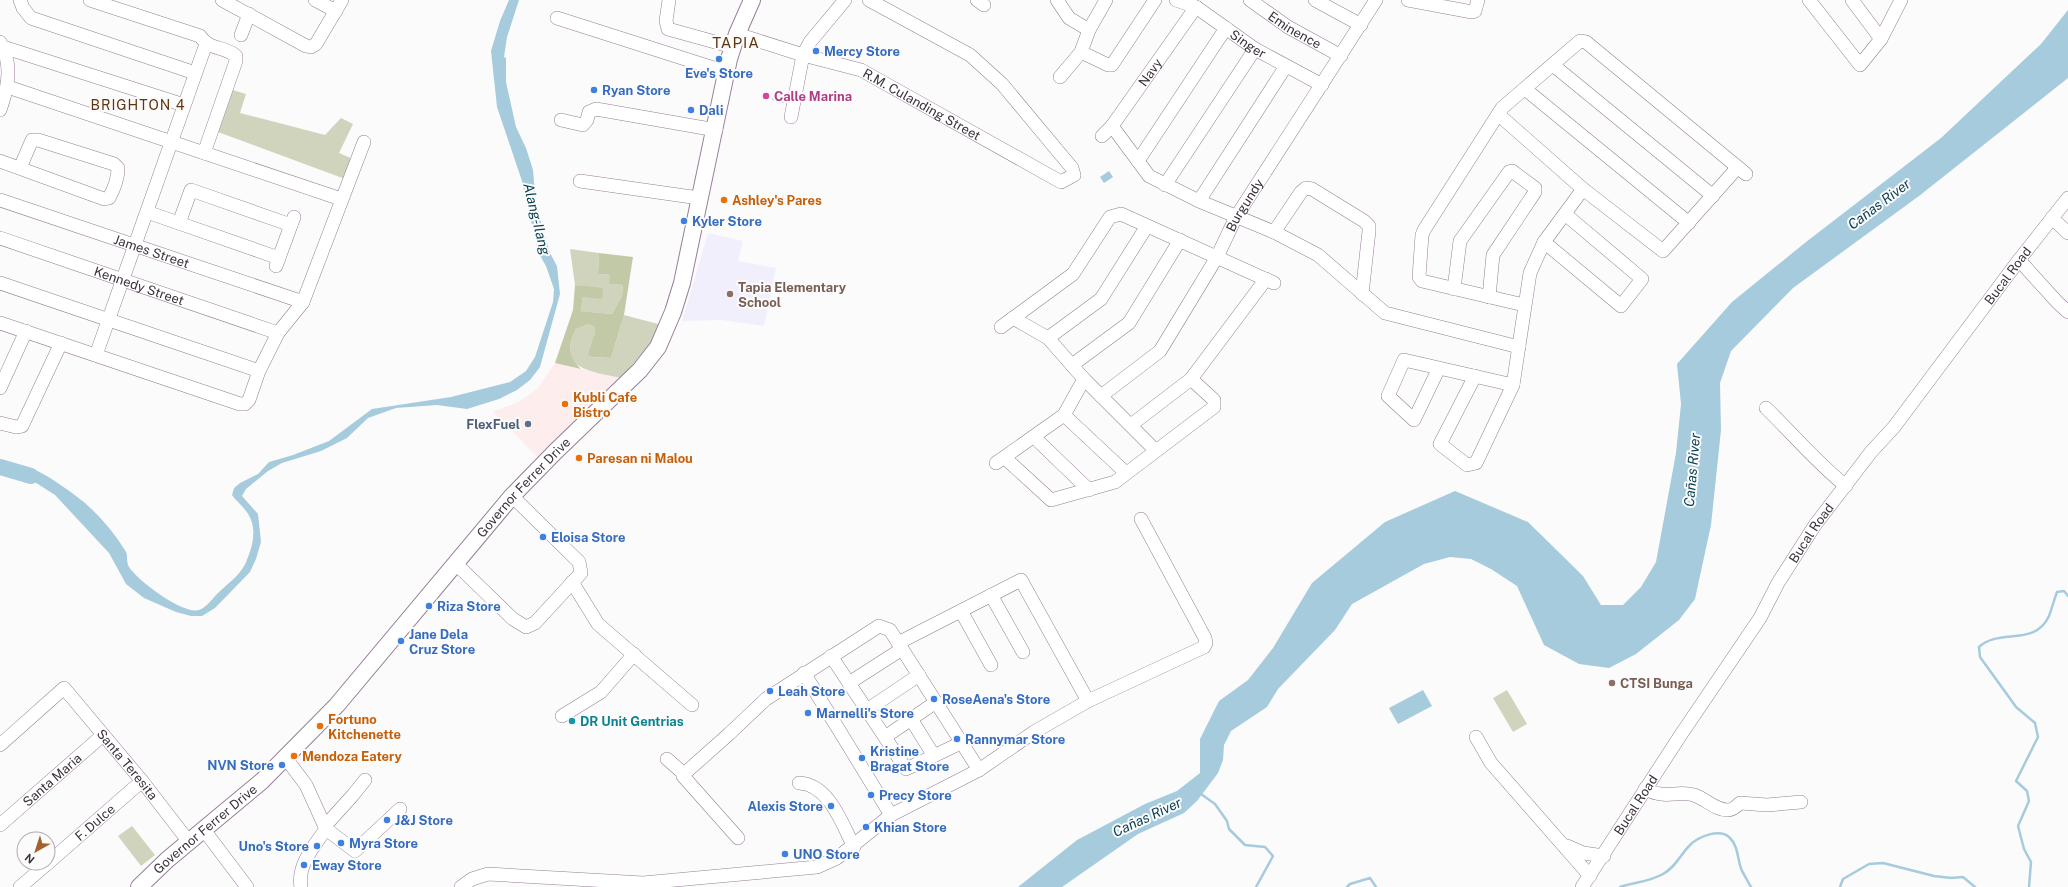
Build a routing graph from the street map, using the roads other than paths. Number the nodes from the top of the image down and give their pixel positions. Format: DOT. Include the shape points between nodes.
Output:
graph roads {
  1 [pos="20,0"];
  2 [pos="90,0"];
  3 [pos="222,0"];
  4 [pos="315,0"];
  5 [pos="669,0"];
  6 [pos="752,0"];
  7 [pos="845,0"];
  8 [pos="869,0"];
  9 [pos="1057,0"];
  10 [pos="1106,0"];
  11 [pos="1155,0"];
  12 [pos="1176,0"];
  13 [pos="1250,0"];
  14 [pos="1315,0"];
  15 [pos="1376,0"];
  16 [pos="1410,0"];
  17 [pos="1809,0"];
  18 [pos="1852,0"];
  19 [pos="1899,1"];
  20 [pos="1477,5"];
  21 [pos="339,6"];
  22 [pos="1196,6"];
  23 [pos="249,14"];
  24 [pos="557,18"];
  25 [pos="1361,25"];
  26 [pos="1226,28"];
  27 [pos="1088,30"];
  28 [pos="241,35"];
  29 [pos="1881,39"];
  30 [pos="735,41"];
  31 [pos="1,44"];
  32 [pos="206,44"];
  33 [pos="1255,49"];
  34 [pos="1081,52"];
  35 [pos="803,55"];
  36 [pos="1341,56"];
  37 [pos="1553,65"];
  38 [pos="1286,66"];
  39 [pos="726,72"];
  40 [pos="195,73"];
  41 [pos="1060,77"];
  42 [pos="1322,85"];
  43 [pos="8,87"];
  44 [pos="1525,89"];
  45 [pos="184,105"];
  46 [pos="0,110"];
  47 [pos="1499,115"];
  48 [pos="791,118"];
  49 [pos="561,120"];
  50 [pos="1112,126"];
  51 [pos="716,130"];
  52 [pos="1102,136"];
  53 [pos="171,142"];
  54 [pos="364,142"];
  55 [pos="204,153"];
  56 [pos="0,161"];
  57 [pos="1138,161"];
  58 [pos="20,168"];
  59 [pos="580,181"];
  60 [pos="1165,185"];
  61 [pos="1584,189"];
  62 [pos="1713,196"];
  63 [pos="700,198"];
  64 [pos="2068,198"];
  65 [pos="341,199"];
  66 [pos="0,200"];
  67 [pos="1199,201"];
  68 [pos="146,212"];
  69 [pos="1565,214"];
  70 [pos="1236,217"];
  71 [pos="2052,218"];
  72 [pos="179,223"];
  73 [pos="1689,223"];
  74 [pos="1147,226"];
  75 [pos="1274,232"];
  76 [pos="2068,233"];
  77 [pos="0,238"];
  78 [pos="1180,240"];
  79 [pos="1544,242"];
  80 [pos="135,246"];
  81 [pos="1217,257"];
  82 [pos="2019,260"];
  83 [pos="123,280"];
  84 [pos="0,283"];
  85 [pos="1454,289"];
  86 [pos="1362,294"];
  87 [pos="1489,297"];
  88 [pos="303,302"];
  89 [pos="1524,305"];
  90 [pos="2068,312"];
  91 [pos="1013,318"];
  92 [pos="109,320"];
  93 [pos="0,323"];
  94 [pos="1001,327"];
  95 [pos="26,331"];
  96 [pos="278,333"];
  97 [pos="1048,338"];
  98 [pos="61,343"];
  99 [pos="1519,347"];
  100 [pos="96,355"];
  101 [pos="1072,365"];
  102 [pos="1439,368"];
  103 [pos="259,371"];
  104 [pos="1474,376"];
  105 [pos="1084,379"];
  106 [pos="1191,379"];
  107 [pos="1513,385"];
  108 [pos="0,388"];
  109 [pos="1101,396"];
  110 [pos="1766,408"];
  111 [pos="1064,415"];
  112 [pos="0,423"];
  113 [pos="1131,425"];
  114 [pos="1034,437"];
  115 [pos="1155,450"];
  116 [pos="1126,473"];
  117 [pos="1846,486"];
  118 [pos="1089,490"];
  119 [pos="512,496"];
  120 [pos="1141,519"];
  121 [pos="455,563"];
  122 [pos="572,582"];
  123 [pos="991,595"];
  124 [pos="961,611"];
  125 [pos="900,646"];
  126 [pos="1023,652"];
  127 [pos="634,654"];
  128 [pos="831,656"];
  129 [pos="991,665"];
  130 [pos="804,673"];
  131 [pos="919,676"];
  132 [pos="849,684"];
  133 [pos="1088,701"];
  134 [pos="936,702"];
  135 [pos="692,705"];
  136 [pos="867,710"];
  137 [pos="562,716"];
  138 [pos="911,719"];
  139 [pos="103,735"];
  140 [pos="885,737"];
  141 [pos="1476,737"];
  142 [pos="963,742"];
  143 [pos="0,745"];
  144 [pos="934,756"];
  145 [pos="285,758"];
  146 [pos="667,759"];
  147 [pos="979,770"];
  148 [pos="684,774"];
  149 [pos="365,780"];
  150 [pos="142,781"];
  151 [pos="799,783"];
  152 [pos="1645,789"];
  153 [pos="1801,802"];
  154 [pos="400,809"];
  155 [pos="891,815"];
  156 [pos="0,825"];
  157 [pos="325,827"];
  158 [pos="204,830"];
  159 [pos="738,838"];
  160 [pos="189,842"];
  161 [pos="1561,843"];
  162 [pos="854,846"];
  163 [pos="56,856"];
  164 [pos="1604,856"];
  165 [pos="39,871"];
  166 [pos="1590,876"];
  167 [pos="20,887"];
  168 [pos="139,887"];
  169 [pos="247,887"];
  170 [pos="300,887"];
  171 [pos="461,887"];
  172 [pos="1582,887"];
  1 -- 40 [label="street" via="22,8 31,18"];
  2 -- 32 [label="street" via="200,36"];
  3 -- 23 [label="street"];
  4 -- 21 [label="street"];
  5 -- 30 [label="street, R.M. Culanding Street" via="666,21 668,29"];
  6 -- 30 [label="main road, Governor Ferrer Drive"];
  7 -- 35 [label="street" via="810,42"];
  8 -- 35 [label="street, R.M. Culanding Street" via="970,55 1002,84 1072,168 1074,175 1061,182 861,70"];
  9 -- 27 [label="street" via="1069,18"];
  10 -- 27 [label="street"];
  11 -- 34 [label="street" via="1112,65"];
  12 -- 22 [label="street, Singer"];
  13 -- 36 [label="street, Eminence" via="1288,28"];
  14 -- 25 [label="street"];
  15 -- 25 [label="street, Burgundy"];
  16 -- 20 [label="street" via="1472,12"];
  17 -- 29 [label="street" via="1860,65"];
  18 -- 29 [label="street"];
  19 -- 29 [label="street"];
  21 -- 23 [label="street" via="316,44 311,47"];
  22 -- 26 [label="street, Singer"];
  22 -- 50 [label="street, Navy"];
  23 -- 28 [label="street"];
  24 -- 39 [label="street"];
  25 -- 36 [label="street, Burgundy"];
  26 -- 33 [label="street, Singer"];
  26 -- 57 [label="street"];
  27 -- 34 [label="street"];
  30 -- 35 [label="street, R.M. Culanding Street"];
  30 -- 39 [label="main road, Governor Ferrer Drive"];
  31 -- 43 [label="street" via="8,66"];
  31 -- 45 [label="street"];
  32 -- 40 [label="street"];
  32 -- 55 [label="street" via="232,52 236,56 236,62"];
  33 -- 38 [label="street, Singer"];
  33 -- 60 [label="street"];
  34 -- 41 [label="street"];
  35 -- 48 [label="street"];
  36 -- 42 [label="street, Burgundy"];
  37 -- 44 [label="street"];
  37 -- 62 [label="street"];
  37 -- 62 [label="street" via="1580,41 1586,42 1742,171"];
  38 -- 42 [label="street, Singer"];
  38 -- 67 [label="street"];
  39 -- 51 [label="main road, Governor Ferrer Drive"];
  40 -- 45 [label="street"];
  42 -- 70 [label="street, Burgundy"];
  43 -- 46 [label="street"];
  43 -- 53 [label="street"];
  44 -- 47 [label="street" via="1502,108"];
  44 -- 73 [label="street"];
  45 -- 53 [label="street"];
  47 -- 61 [label="street"];
  47 -- 85 [label="street" via="1422,235 1419,277 1422,281"];
  49 -- 51 [label="street" via="583,125 589,112 596,109"];
  50 -- 52 [label="street, Navy"];
  50 -- 57 [label="street"];
  51 -- 63 [label="main road, Governor Ferrer Drive"];
  53 -- 55 [label="street"];
  53 -- 68 [label="street"];
  54 -- 65 [label="street"];
  55 -- 65 [label="street"];
  56 -- 58 [label="street"];
  57 -- 60 [label="street" via="1149,176"];
  58 -- 58 [label="street" via="104,199 109,198 118,173 118,168 114,164 38,140 32,140 28,145"];
  59 -- 63 [label="street"];
  60 -- 67 [label="street"];
  61 -- 69 [label="street"];
  61 -- 73 [label="street" via="1663,251"];
  62 -- 73 [label="street"];
  63 -- 119 [label="main road, Governor Ferrer Drive" via="682,283 658,347 632,379"];
  64 -- 71 [label="street, Bucal Road"];
  65 -- 88 [label="street"];
  66 -- 80 [label="street, James Street"];
  67 -- 70 [label="street"];
  68 -- 72 [label="street"];
  68 -- 80 [label="street"];
  69 -- 79 [label="street"];
  69 -- 79 [label="street" via="1642,279 1621,306"];
  70 -- 75 [label="street"];
  70 -- 81 [label="street, Burgundy"];
  71 -- 76 [label="street"];
  71 -- 82 [label="street, Bucal Road"];
  72 -- 72 [label="street" via="191,190 293,221 278,262"];
  74 -- 78 [label="street"];
  74 -- 91 [label="street" via="1121,214 1110,218 1073,274"];
  74 -- 97 [label="street" via="1101,299"];
  75 -- 86 [label="street" via="1318,256"];
  75 -- 86 [label="street" via="1306,188 1364,221 1369,226 1369,231"];
  77 -- 83 [label="street, Kennedy Street"];
  78 -- 81 [label="street"];
  78 -- 101 [label="street" via="1129,323"];
  79 -- 89 [label="street" via="1530,273"];
  80 -- 83 [label="street"];
  80 -- 88 [label="street, James Street"];
  81 -- 106 [label="street" via="1270,281"];
  81 -- 109 [label="street, Burgundy" via="1160,351"];
  82 -- 90 [label="street"];
  82 -- 117 [label="street, Bucal Road" via="1894,427 1871,452"];
  83 -- 92 [label="street"];
  83 -- 96 [label="street, Kennedy Street"];
  84 -- 92 [label="street"];
  85 -- 87 [label="street"];
  85 -- 87 [label="street" via="1460,241 1512,171 1535,188 1535,192 1493,255"];
  86 -- 99 [label="street" via="1385,313"];
  87 -- 89 [label="street"];
  88 -- 96 [label="street"];
  89 -- 99 [label="street"];
  91 -- 94 [label="street"];
  91 -- 97 [label="street"];
  92 -- 100 [label="street"];
  92 -- 103 [label="street"];
  93 -- 95 [label="street"];
  95 -- 98 [label="street"];
  95 -- 108 [label="street"];
  96 -- 103 [label="street"];
  97 -- 101 [label="street"];
  98 -- 100 [label="street"];
  98 -- 112 [label="street" via="22,426"];
  99 -- 107 [label="street"];
  100 -- 103 [label="street" via="240,404 245,404 249,400"];
  101 -- 105 [label="street"];
  102 -- 102 [label="street" via="1414,420 1388,396 1404,360"];
  102 -- 104 [label="street"];
  104 -- 107 [label="street"];
  104 -- 107 [label="street" via="1440,444 1467,465 1476,463"];
  105 -- 109 [label="street"];
  105 -- 111 [label="street"];
  106 -- 113 [label="street"];
  106 -- 115 [label="street" via="1214,400 1214,407"];
  109 -- 113 [label="street"];
  110 -- 117 [label="street"];
  111 -- 114 [label="street"];
  111 -- 116 [label="street"];
  113 -- 115 [label="street"];
  114 -- 118 [label="street"];
  114 -- 118 [label="street" via="1001,460 1051,500"];
  115 -- 116 [label="street"];
  116 -- 118 [label="street" via="1115,482"];
  117 -- 152 [label="street, Bucal Road" via="1815,525 1778,583 1760,618"];
  119 -- 121 [label="main road, Governor Ferrer Drive"];
  119 -- 122 [label="street" via="579,562 581,573"];
  120 -- 133 [label="street" via="1206,643 1204,647"];
  121 -- 122 [label="street" via="513,619 526,627 535,623"];
  121 -- 145 [label="main road, Governor Ferrer Drive" via="337,705"];
  122 -- 127 [label="street" via="598,624"];
  123 -- 124 [label="street"];
  123 -- 126 [label="street"];
  123 -- 133 [label="street" via="1021,580"];
  124 -- 125 [label="street"];
  124 -- 129 [label="street"];
  125 -- 128 [label="street" via="890,630 879,626"];
  125 -- 131 [label="street"];
  125 -- 132 [label="street"];
  127 -- 135 [label="street"];
  127 -- 137 [label="street" via="601,692"];
  128 -- 130 [label="street"];
  128 -- 132 [label="street"];
  130 -- 148 [label="street" via="766,699"];
  130 -- 155 [label="street"];
  131 -- 134 [label="street"];
  131 -- 136 [label="street"];
  132 -- 136 [label="street"];
  133 -- 147 [label="street" via="1034,732"];
  134 -- 138 [label="street"];
  134 -- 142 [label="street"];
  136 -- 140 [label="street"];
  138 -- 140 [label="street"];
  138 -- 144 [label="street"];
  139 -- 143 [label="street, Santa Teresita" via="64,688"];
  139 -- 150 [label="street, Santa Teresita"];
  139 -- 156 [label="street, Santa Maria"];
  140 -- 144 [label="street" via="906,769"];
  141 -- 161 [label="street" via="1491,763"];
  142 -- 144 [label="street"];
  142 -- 147 [label="street"];
  145 -- 157 [label="street" via="306,785"];
  145 -- 158 [label="main road, Governor Ferrer Drive"];
  146 -- 148 [label="street"];
  147 -- 155 [label="street"];
  148 -- 159 [label="street" via="683,776"];
  149 -- 157 [label="street"];
  150 -- 160 [label="street, Santa Teresita"];
  150 -- 163 [label="street, F. Dulce"];
  151 -- 162 [label="street" via="808,784 822,793"];
  152 -- 153 [label="street" via="1662,796 1692,794 1720,809 1729,810 1740,803 1767,805"];
  152 -- 164 [label="street, Bucal Road"];
  154 -- 157 [label="street" via="355,851"];
  155 -- 162 [label="street"];
  157 -- 170 [label="street" via="299,876"];
  158 -- 160 [label="main road, Governor Ferrer Drive"];
  158 -- 169 [label="street"];
  160 -- 168 [label="main road, Governor Ferrer Drive"];
  161 -- 164 [label="street" via="1583,853"];
  161 -- 166 [label="street"];
  162 -- 171 [label="street" via="837,858 817,867 643,883 488,874 472,879"];
  164 -- 166 [label="street, Bucal Road"];
  165 -- 167 [label="street, F. Dulce"];
  166 -- 172 [label="street, Bucal Road"];
}
